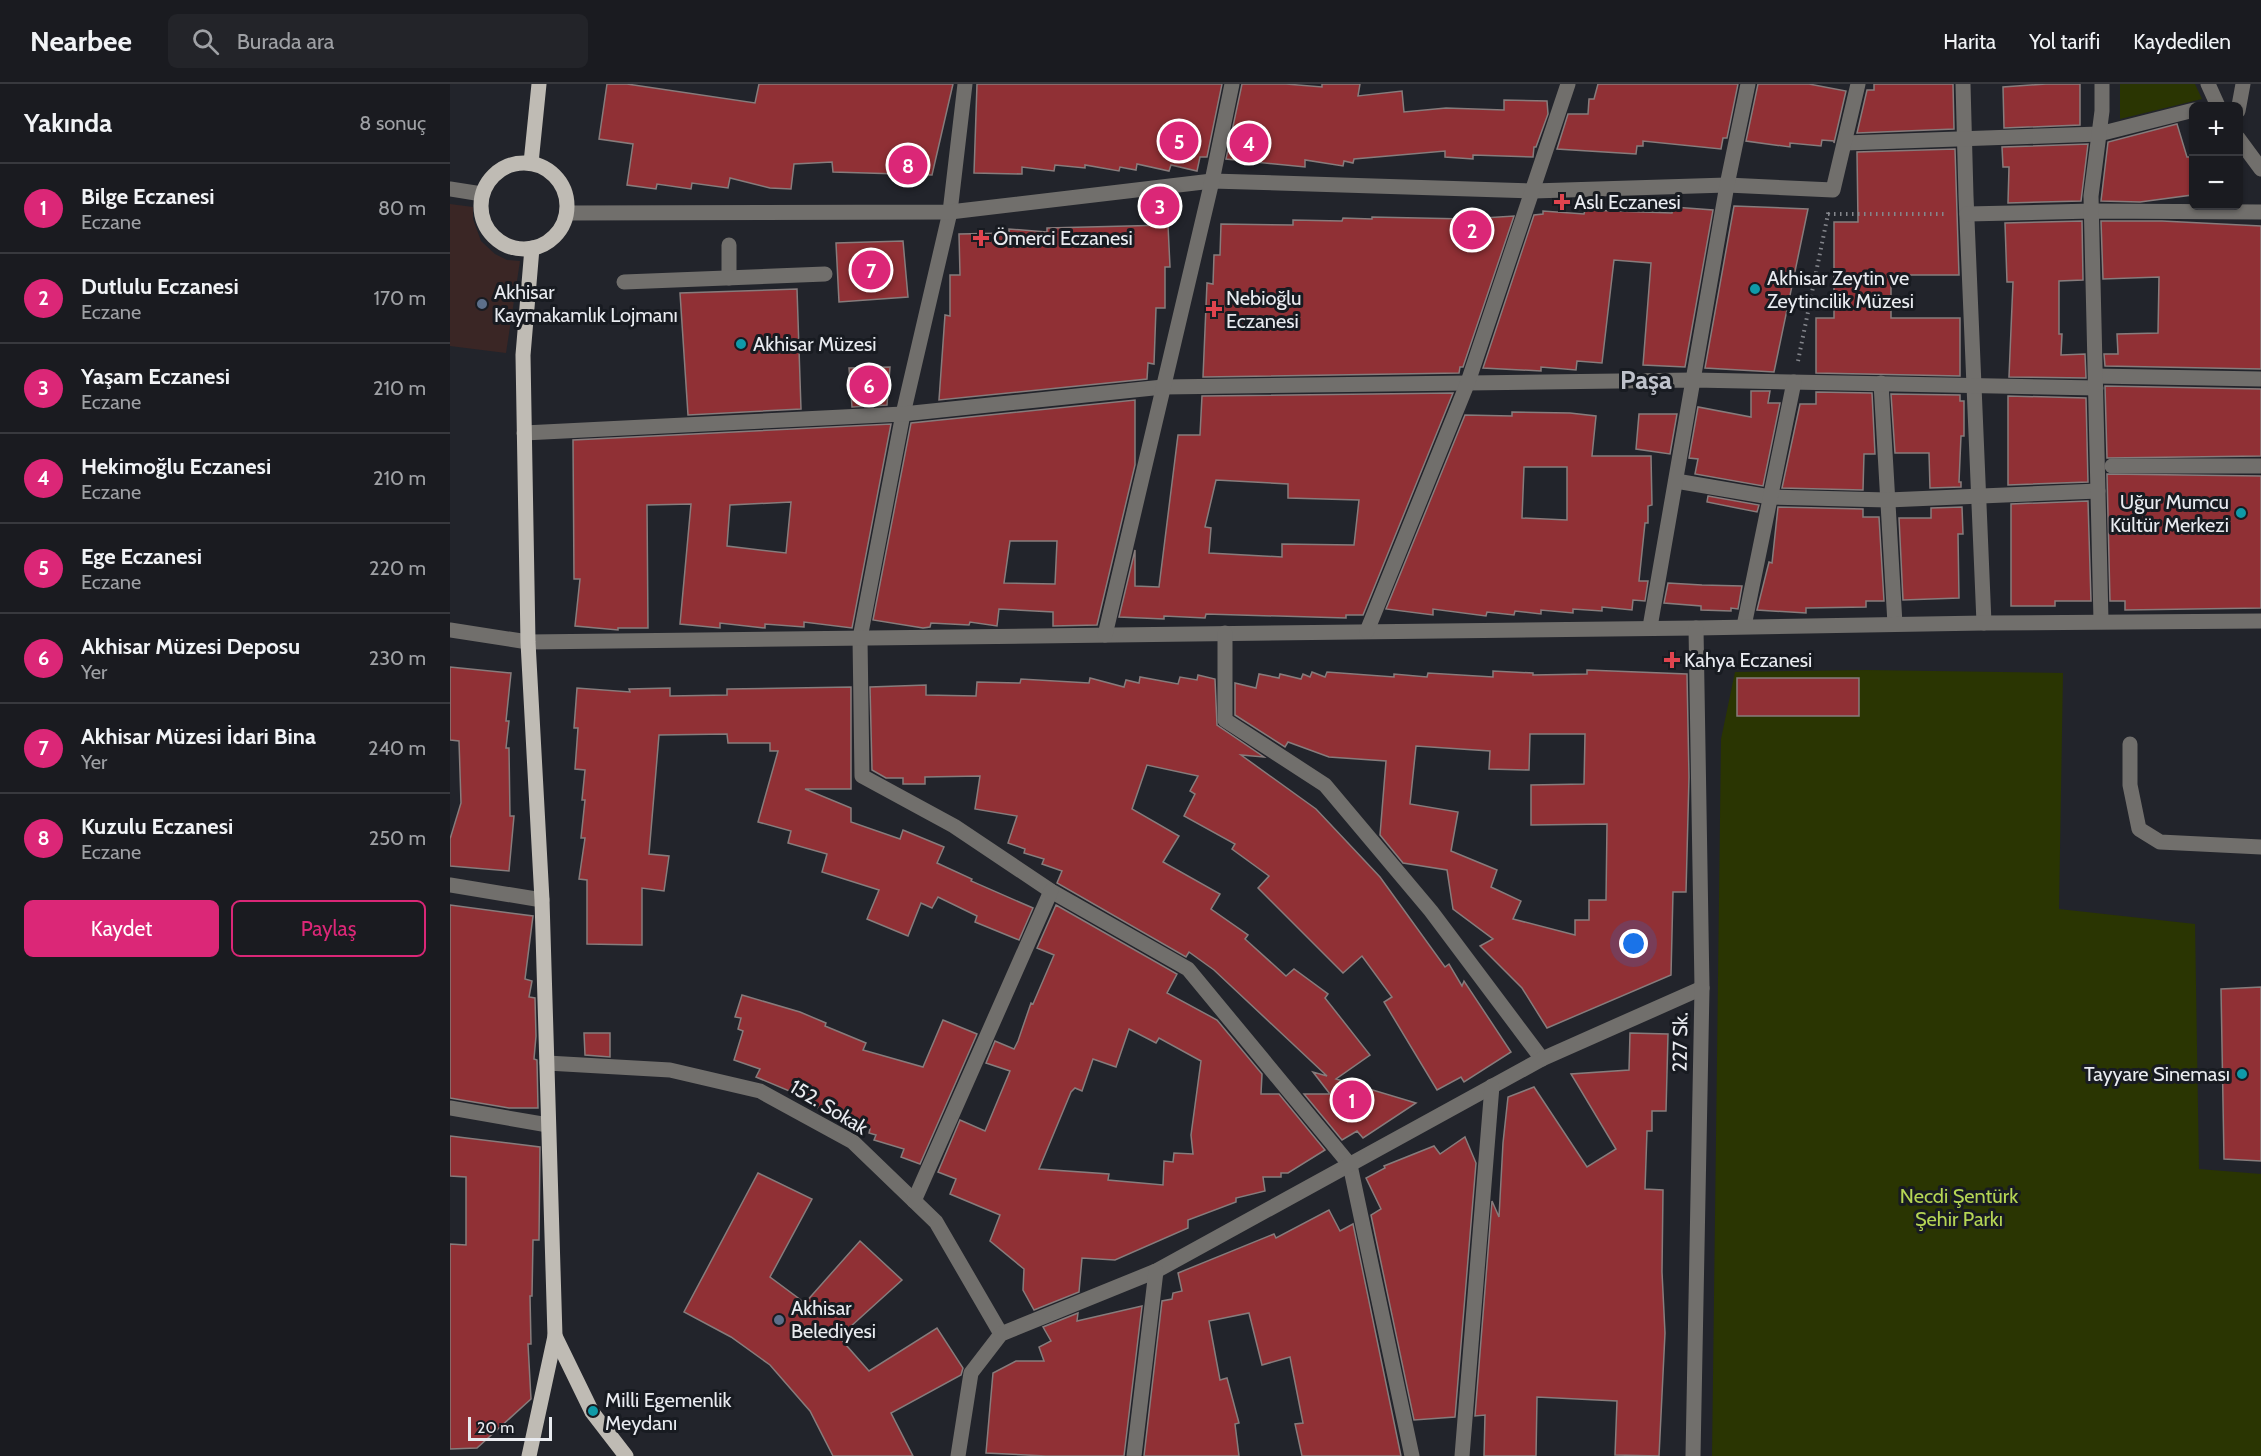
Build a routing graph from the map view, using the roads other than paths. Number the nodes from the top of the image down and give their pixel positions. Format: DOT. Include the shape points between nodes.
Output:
graph roads {
  1 [pos="539,84"];
  2 [pos="965,84"];
  3 [pos="1232,84"];
  4 [pos="1568,84"];
  5 [pos="1748,84"];
  6 [pos="1858,84"];
  7 [pos="1963,84"];
  8 [pos="2102,84"];
  9 [pos="2208,84"];
  10 [pos="2243,84"];
  11 [pos="2213,102"];
  12 [pos="2240,102"];
  13 [pos="2189,111"];
  14 [pos="2099,134"];
  15 [pos="1964,140"];
  16 [pos="1845,143"];
  17 [pos="2243,145"];
  18 [pos="531,163"];
  19 [pos="2261,169"];
  20 [pos="1212,181"];
  21 [pos="1726,185"];
  22 [pos="450,189"];
  23 [pos="1533,191"];
  24 [pos="482,194"];
  25 [pos="2092,211"];
  26 [pos="950,212"];
  27 [pos="2261,212"];
  28 [pos="567,213"];
  29 [pos="1966,214"];
  30 [pos="729,245"];
  31 [pos="532,248"];
  32 [pos="825,274"];
  33 [pos="729,278"];
  34 [pos="624,282"];
  35 [pos="2261,379"];
  36 [pos="1694,380"];
  37 [pos="1468,382"];
  38 [pos="1794,382"];
  39 [pos="2096,382"];
  40 [pos="1881,383"];
  41 [pos="1974,385"];
  42 [pos="1162,387"];
  43 [pos="903,414"];
  44 [pos="524,433"];
  45 [pos="2112,466"];
  46 [pos="2261,466"];
  47 [pos="1676,481"];
  48 [pos="2098,491"];
  49 [pos="1979,495"];
  50 [pos="1770,497"];
  51 [pos="1888,500"];
  52 [pos="2101,621"];
  53 [pos="2261,621"];
  54 [pos="1984,623"];
  55 [pos="1895,624"];
  56 [pos="1744,626"];
  57 [pos="1650,627"];
  58 [pos="1696,628"];
  59 [pos="450,630"];
  60 [pos="1367,632"];
  61 [pos="1225,633"];
  62 [pos="1105,635"];
  63 [pos="860,638"];
  64 [pos="528,642"];
  65 [pos="2130,744"];
  66 [pos="2261,847"];
  67 [pos="450,885"];
  68 [pos="1052,891"];
  69 [pos="542,900"];
  70 [pos="1702,988"];
  71 [pos="1542,1059"];
  72 [pos="547,1063"];
  73 [pos="1492,1086"];
  74 [pos="450,1108"];
  75 [pos="548,1125"];
  76 [pos="1350,1165"];
  77 [pos="914,1201"];
  78 [pos="1156,1271"];
  79 [pos="1001,1334"];
  80 [pos="555,1336"];
  81 [pos="528,1456"];
  82 [pos="626,1456"];
  83 [pos="958,1456"];
  84 [pos="1134,1456"];
  85 [pos="1412,1456"];
  86 [pos="1462,1456"];
  87 [pos="1693,1456"];
  1 -- 18 [label="main road"];
  2 -- 26 [label="street"];
  3 -- 20 [label="street"];
  4 -- 23 [label="street"];
  5 -- 21 [label="street"];
  6 -- 16 [label="street"];
  7 -- 15 [label="street"];
  8 -- 14 [label="street"];
  9 -- 11 [label="street"];
  10 -- 12 [label="street"];
  13 -- 14 [label="street"];
  14 -- 15 [label="street"];
  14 -- 25 [label="street"];
  15 -- 16 [label="street"];
  15 -- 29 [label="street"];
  16 -- 21 [label="street" via="1833,190"];
  17 -- 19 [label="street"];
  18 -- 24 [label="main road" via="507,166 496,173"];
  18 -- 28 [label="main road" via="555,175 567,199"];
  20 -- 23 [label="street"];
  20 -- 26 [label="street"];
  20 -- 42 [label="street"];
  21 -- 23 [label="street"];
  21 -- 36 [label="street"];
  22 -- 24 [label="street"];
  23 -- 37 [label="street"];
  24 -- 31 [label="main road" via="483,220 489,232 508,246"];
  25 -- 27 [label="street"];
  25 -- 29 [label="street"];
  25 -- 39 [label="street"];
  26 -- 28 [label="street"];
  26 -- 43 [label="street"];
  28 -- 31 [label="main road" via="555,236"];
  29 -- 41 [label="street"];
  30 -- 33 [label="street"];
  31 -- 44 [label="main road" via="523,355"];
  32 -- 33 [label="street"];
  33 -- 34 [label="street"];
  35 -- 39 [label="street"];
  36 -- 37 [label="street"];
  36 -- 38 [label="street"];
  36 -- 47 [label="street"];
  37 -- 42 [label="street"];
  37 -- 60 [label="street"];
  38 -- 40 [label="street"];
  38 -- 50 [label="street"];
  39 -- 41 [label="street"];
  39 -- 48 [label="street"];
  40 -- 41 [label="street"];
  40 -- 51 [label="street"];
  41 -- 49 [label="street"];
  42 -- 43 [label="street"];
  42 -- 62 [label="street"];
  43 -- 44 [label="street"];
  43 -- 63 [label="street"];
  44 -- 64 [label="main road"];
  45 -- 46 [label="street"];
  47 -- 50 [label="street"];
  47 -- 57 [label="street"];
  48 -- 49 [label="street"];
  48 -- 52 [label="street"];
  49 -- 51 [label="street"];
  49 -- 54 [label="street"];
  50 -- 51 [label="street"];
  50 -- 56 [label="street"];
  51 -- 55 [label="street"];
  52 -- 53 [label="street"];
  52 -- 54 [label="street"];
  54 -- 55 [label="street"];
  55 -- 56 [label="street"];
  56 -- 58 [label="street"];
  57 -- 58 [label="street"];
  57 -- 60 [label="street"];
  58 -- 70 [label="street, 227 Sk."];
  59 -- 64 [label="street"];
  60 -- 61 [label="street"];
  61 -- 62 [label="street"];
  61 -- 71 [label="street" via="1225,720 1324,785 1431,911"];
  62 -- 63 [label="street"];
  63 -- 64 [label="street"];
  63 -- 68 [label="street" via="862,776 954,826"];
  64 -- 69 [label="main road"];
  65 -- 66 [label="street" via="2130,785 2139,829 2160,842"];
  67 -- 69 [label="street"];
  68 -- 76 [label="street" via="1188,969"];
  68 -- 77 [label="street"];
  69 -- 72 [label="main road"];
  70 -- 71 [label="street"];
  70 -- 87 [label="street, 227 Sk."];
  71 -- 73 [label="street"];
  72 -- 75 [label="main road"];
  72 -- 77 [label="street, 152. Sokak" via="670,1070 760,1091 853,1142"];
  73 -- 76 [label="street"];
  73 -- 86 [label="street"];
  74 -- 75 [label="street"];
  75 -- 80 [label="main road"];
  76 -- 78 [label="street"];
  76 -- 85 [label="street"];
  77 -- 79 [label="street, 152. Sokak" via="936,1222"];
  78 -- 79 [label="street"];
  78 -- 84 [label="street"];
  79 -- 83 [label="street" via="971,1373"];
  80 -- 81 [label="main road"];
  80 -- 82 [label="main road" via="592,1412"];
}
